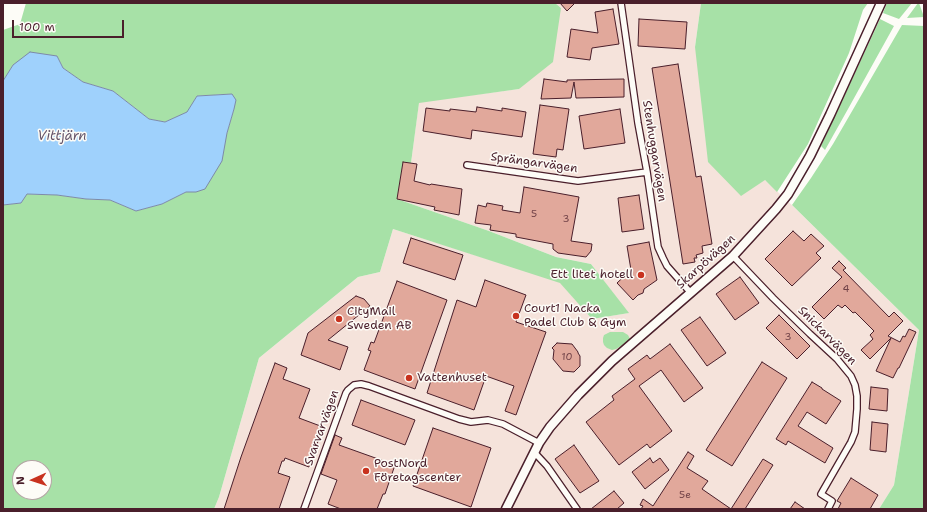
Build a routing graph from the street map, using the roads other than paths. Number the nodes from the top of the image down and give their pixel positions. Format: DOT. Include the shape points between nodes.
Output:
graph roads {
  1 [pos="621,3"];
  2 [pos="881,3"];
  3 [pos="466,165"];
  4 [pos="647,172"];
  5 [pos="733,256"];
  6 [pos="690,292"];
  7 [pos="540,443"];
  8 [pos="534,452"];
  9 [pos="304,509"];
  10 [pos="506,509"];
  11 [pos="578,509"];
  12 [pos="828,509"];
  1 -- 4 [label="street, Stenhuggarvägen"];
  2 -- 5 [label="street, Skarpövägen" via="827,122 788,194"];
  3 -- 4 [label="street, Sprängarvägen" via="578,181"];
  4 -- 6 [label="street, Stenhuggarvägen" via="660,253 667,266"];
  5 -- 6 [label="street, Skarpövägen"];
  5 -- 12 [label="street, Snickarvägen" via="837,359 855,385 857,409 851,442 821,494 832,501"];
  6 -- 7 [label="street, Skarpövägen" via="592,380 559,416"];
  7 -- 8 [label="street, Skarpövägen"];
  7 -- 9 [label="street, Svarvarvägen" via="503,424 488,420 471,422 458,419 369,386 354,385 346,393"];
  8 -- 10 [label="street, Skarpövägen"];
  8 -- 11 [label="street"];
}
